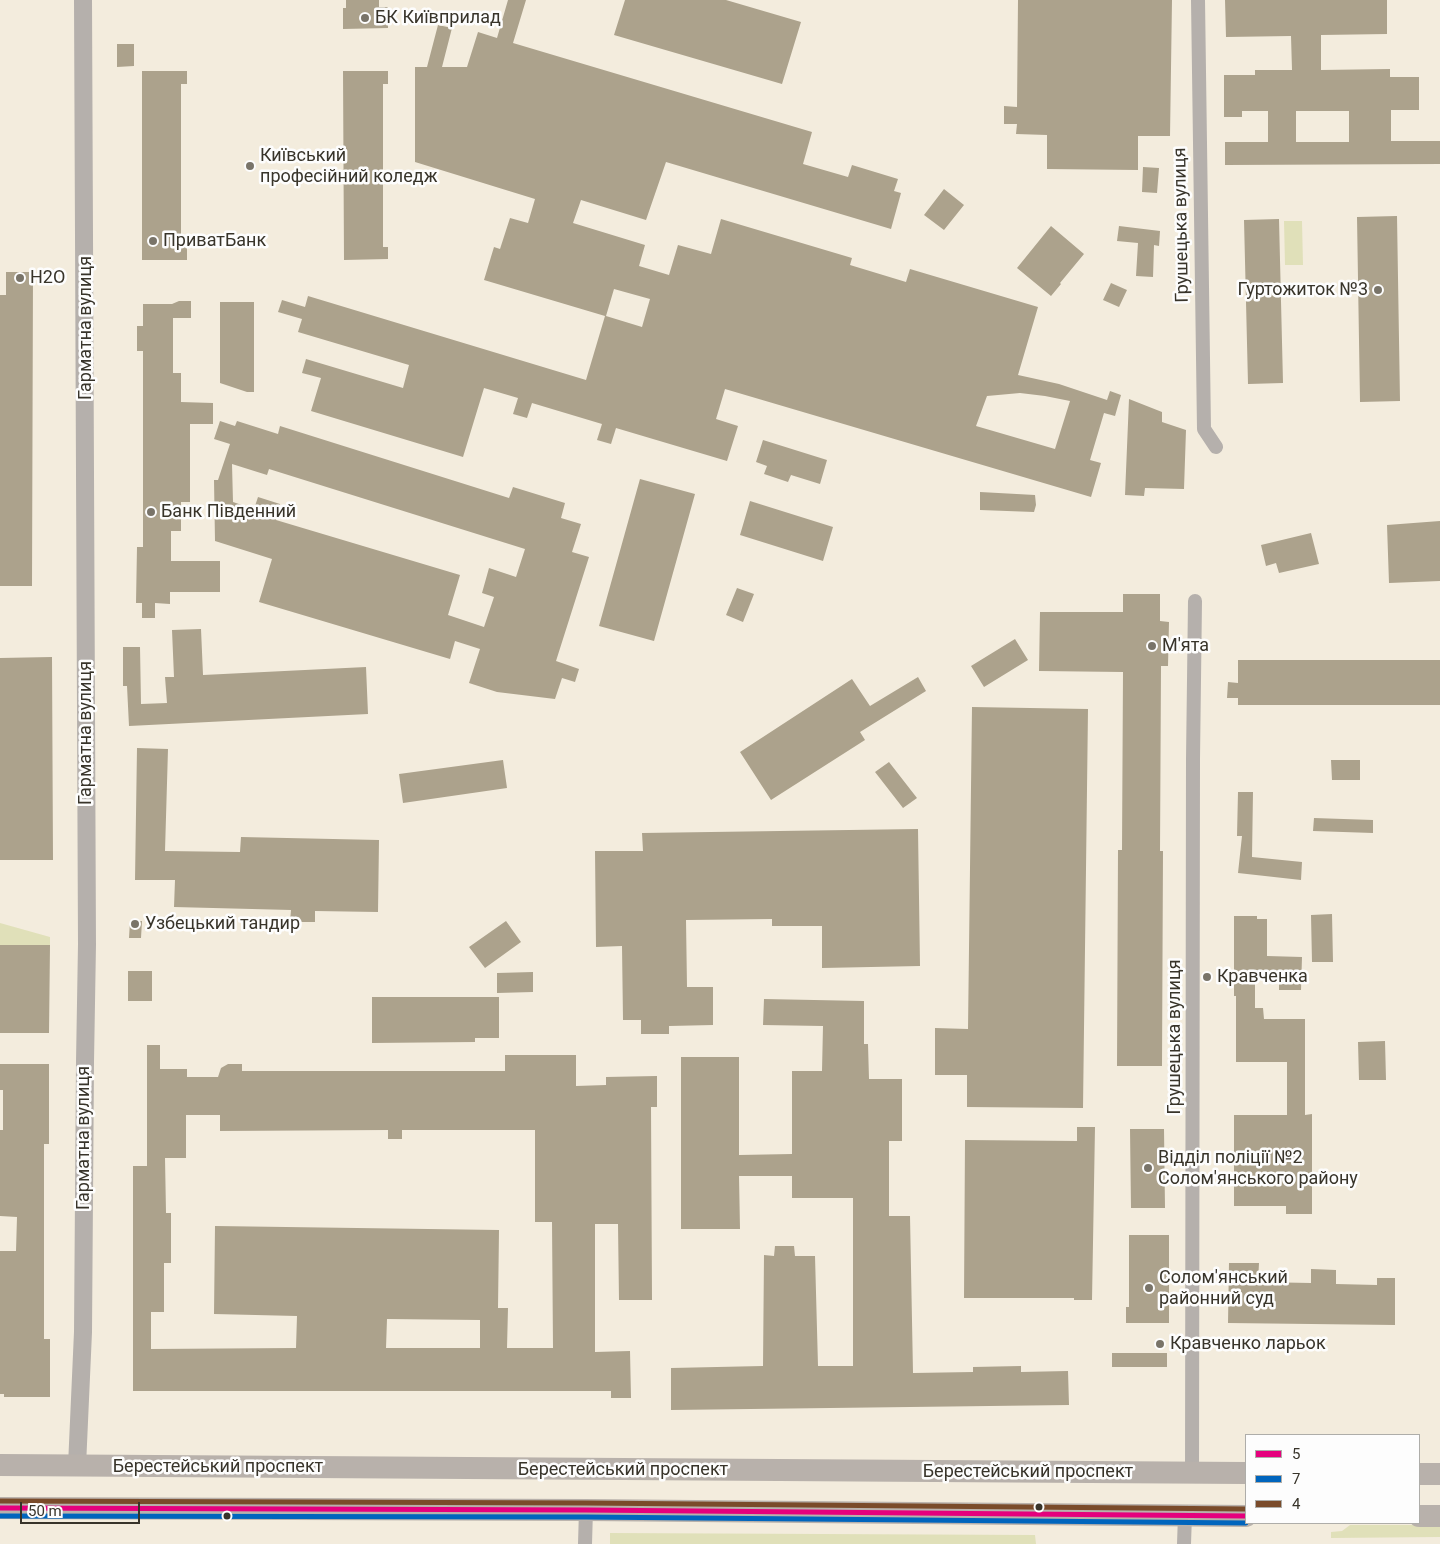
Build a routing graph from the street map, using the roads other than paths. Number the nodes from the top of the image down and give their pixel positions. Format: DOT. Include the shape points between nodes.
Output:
graph roads {
  1 [pos="83,0"];
  2 [pos="1198,0"];
  3 [pos="1216,447"];
  4 [pos="1195,601"];
  5 [pos="0,1465"];
  6 [pos="77,1466"];
  7 [pos="1192,1473"];
  8 [pos="1245,1473"];
  9 [pos="1420,1474"];
  10 [pos="1440,1474"];
  11 [pos="0,1508"];
  12 [pos="586,1510"];
  13 [pos="1185,1515"];
  14 [pos="1245,1516"];
  15 [pos="1420,1516"];
  16 [pos="1440,1516"];
  17 [pos="585,1544"];
  18 [pos="1184,1544"];
  1 -- 6 [label="street, Гарматна вулиця" via="88,944 83,1332"];
  2 -- 3 [label="street, Грушецька вулиця" via="1204,429"];
  4 -- 7 [label="street, Грушецька вулиця"];
  5 -- 6 [label="main road, Берестейський проспект"];
  6 -- 7 [label="main road, Берестейський проспект"];
  7 -- 8 [label="main road, Берестейський проспект"];
  9 -- 10 [label="main road"];
  11 -- 12 [label="main road"];
  12 -- 13 [label="main road"];
  12 -- 17 [label="street"];
  13 -- 14 [label="main road"];
  13 -- 18 [label="street"];
  15 -- 16 [label="main road"];
}
